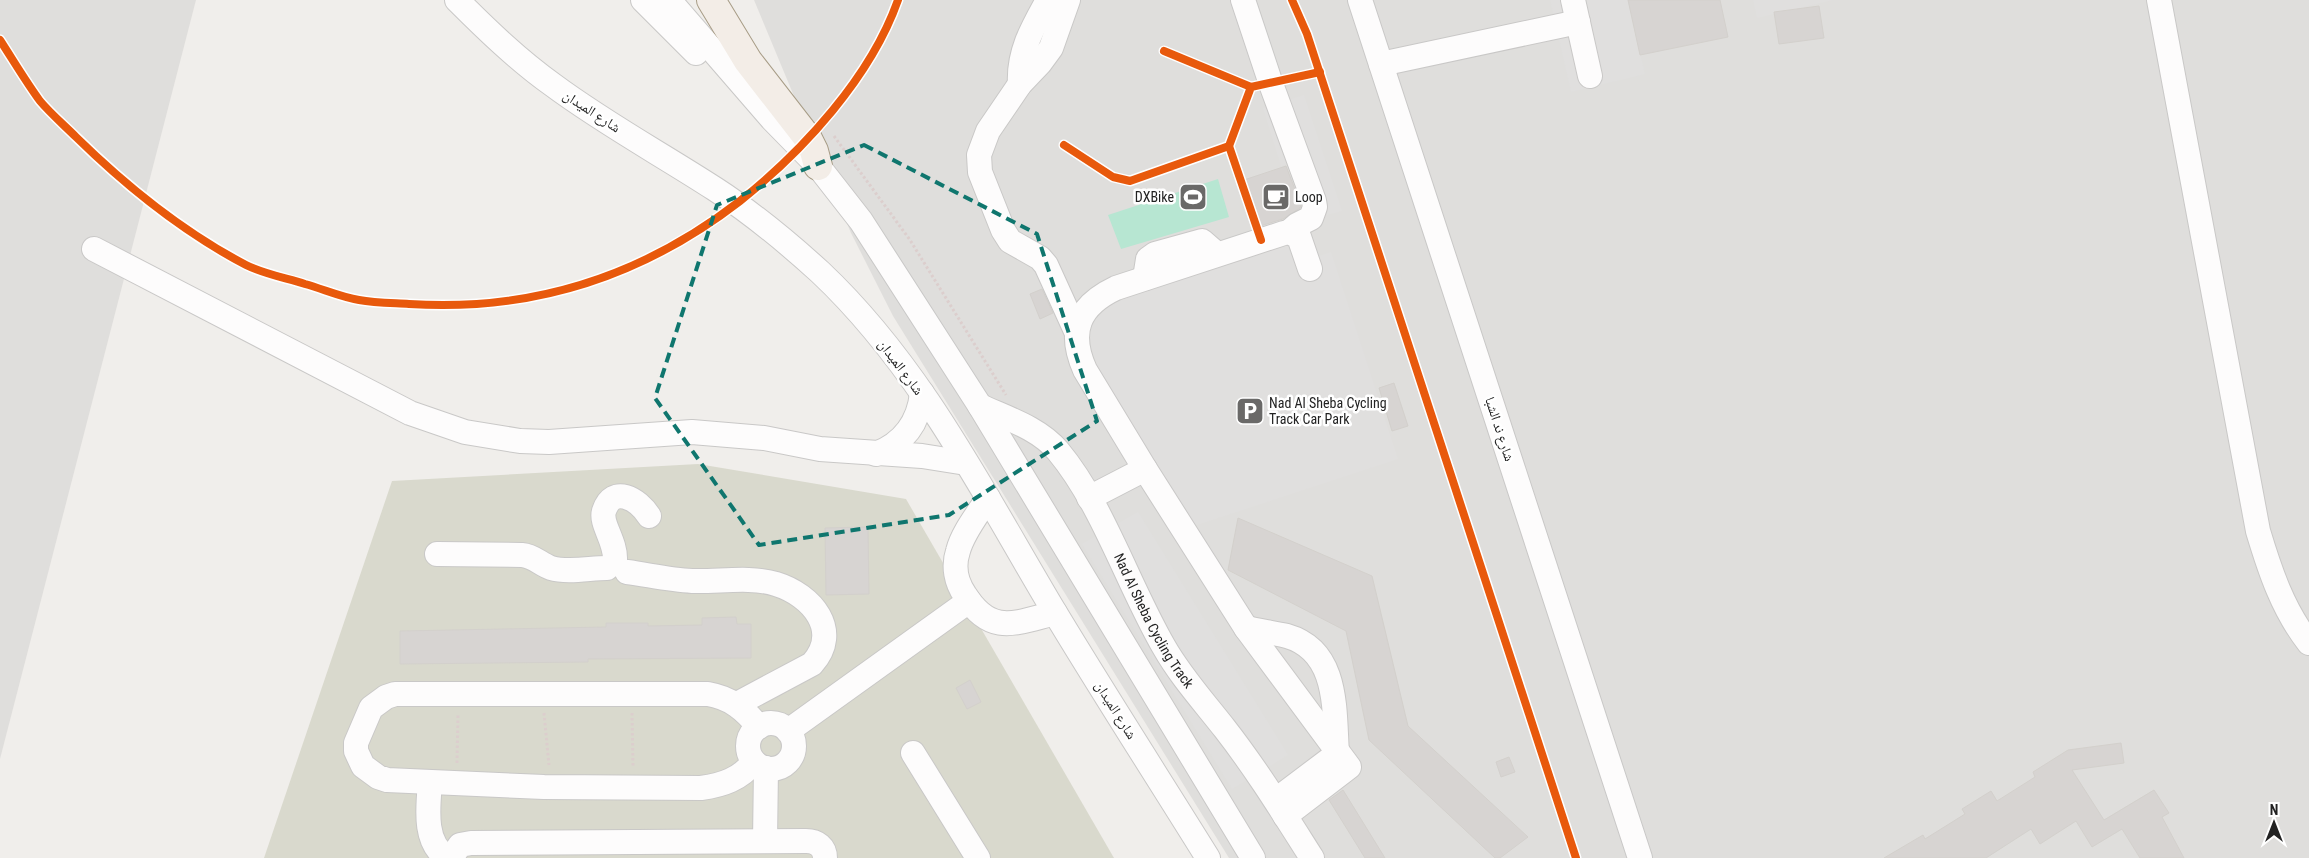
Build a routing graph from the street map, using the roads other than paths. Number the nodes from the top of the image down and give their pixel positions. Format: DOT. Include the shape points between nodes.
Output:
graph roads {
  1 [pos="458,0"];
  2 [pos="643,0"];
  3 [pos="669,0"];
  4 [pos="711,0"];
  5 [pos="1048,0"];
  6 [pos="1068,0"];
  7 [pos="1243,0"];
  8 [pos="1360,0"];
  9 [pos="2159,0"];
  10 [pos="1576,11"];
  11 [pos="1381,64"];
  12 [pos="1590,76"];
  13 [pos="1020,84"];
  14 [pos="772,119"];
  15 [pos="818,166"];
  16 [pos="1289,232"];
  17 [pos="94,249"];
  18 [pos="1310,269"];
  19 [pos="1076,331"];
  20 [pos="922,393"];
  21 [pos="980,406"];
  22 [pos="876,454"];
  23 [pos="966,463"];
  24 [pos="1145,469"];
  25 [pos="988,498"];
  26 [pos="1089,498"];
  27 [pos="649,516"];
  28 [pos="437,554"];
  29 [pos="617,566"];
  30 [pos="969,601"];
  31 [pos="1055,613"];
  32 [pos="1246,628"];
  33 [pos="1300,642"];
  34 [pos="2309,643"];
  35 [pos="1274,667"];
  36 [pos="1330,682"];
  37 [pos="737,704"];
  38 [pos="1301,704"];
  39 [pos="759,727"];
  40 [pos="788,731"];
  41 [pos="913,753"];
  42 [pos="1343,760"];
  43 [pos="760,765"];
  44 [pos="430,783"];
  45 [pos="1280,808"];
  46 [pos="765,841"];
  47 [pos="616,850"];
  48 [pos="448,858"];
  49 [pos="451,858"];
  50 [pos="825,858"];
  51 [pos="978,858"];
  52 [pos="1208,858"];
  53 [pos="1254,858"];
  54 [pos="1312,858"];
  55 [pos="1640,858"];
  1 -- 20 [label="street, شارع الميدان" via="486,29 552,85 716,190 782,239 857,311"];
  2 -- 14 [label="street" via="757,113"];
  3 -- 14 [label="street"];
  4 -- 15 [label="main road" via="748,61 807,137"];
  5 -- 13 [label="street" via="1023,50"];
  6 -- 13 [label="street" via="1051,48"];
  7 -- 16 [label="street" via="1314,201 1311,218"];
  8 -- 11 [label="street, شارع ند الشبا"];
  9 -- 34 [label="street" via="2258,531 2284,602"];
  10 -- 11 [label="street"];
  10 -- 12 [label="street"];
  11 -- 55 [label="street, شارع ند الشبا"];
  13 -- 19 [label="street" via="983,139 979,155 980,172 1003,230 1010,241 1046,265"];
  14 -- 15 [label="street"];
  15 -- 21 [label="street" via="860,221"];
  16 -- 18 [label="street" via="1302,241"];
  16 -- 19 [label="street" via="1101,295 1089,305"];
  17 -- 22 [label="street" via="410,414 465,432 492,438 549,442 666,433 728,434 820,449"];
  19 -- 24 [label="street" via="1085,370"];
  20 -- 22 [label="street" via="909,431 895,445"];
  20 -- 23 [label="street, شارع الميدان"];
  21 -- 26 [label="street, Nad Al Sheba Cycling Track" via="1026,427 1057,450"];
  21 -- 53 [label="street"];
  22 -- 23 [label="street" via="922,456"];
  23 -- 25 [label="street, شارع الميدان"];
  24 -- 26 [label="street"];
  24 -- 32 [label="street"];
  25 -- 30 [label="street" via="962,540 956,560 958,581"];
  25 -- 31 [label="street, شارع الميدان"];
  26 -- 45 [label="street, Nad Al Sheba Cycling Track" via="1174,665 1225,728"];
  27 -- 29 [label="street" via="639,502 627,497 615,498 607,505 603,520 613,540"];
  28 -- 29 [label="street" via="522,555 560,569"];
  29 -- 37 [label="street" via="690,581 765,582 798,595 814,609 826,637 819,656 808,667"];
  30 -- 31 [label="street" via="985,618 997,622 1022,621"];
  30 -- 40 [label="street"];
  31 -- 52 [label="street, شارع الميدان"];
  32 -- 33 [label="street"];
  32 -- 35 [label="street"];
  33 -- 35 [label="street" via="1284,651"];
  33 -- 36 [label="street" via="1321,658"];
  35 -- 38 [label="street"];
  36 -- 38 [label="street" via="1318,696"];
  36 -- 42 [label="street"];
  37 -- 39 [label="street"];
  37 -- 44 [label="street" via="708,694 404,694 386,697 371,708 358,736 356,751 359,759 369,771 387,780"];
  38 -- 42 [label="street"];
  39 -- 40 [label="street" via="775,724"];
  39 -- 43 [label="street" via="750,739 750,755"];
  40 -- 43 [label="street" via="794,746 790,761 776,769"];
  41 -- 51 [label="street"];
  42 -- 45 [label="street"];
  43 -- 44 [label="street" via="727,783 701,788 544,788"];
  43 -- 46 [label="street"];
  44 -- 48 [label="street" via="428,814 432,841"];
  45 -- 54 [label="street, Nad Al Sheba Cycling Track"];
  46 -- 47 [label="street"];
  46 -- 50 [label="street" via="812,841 821,845"];
  47 -- 49 [label="street" via="466,843 456,849"];
}
